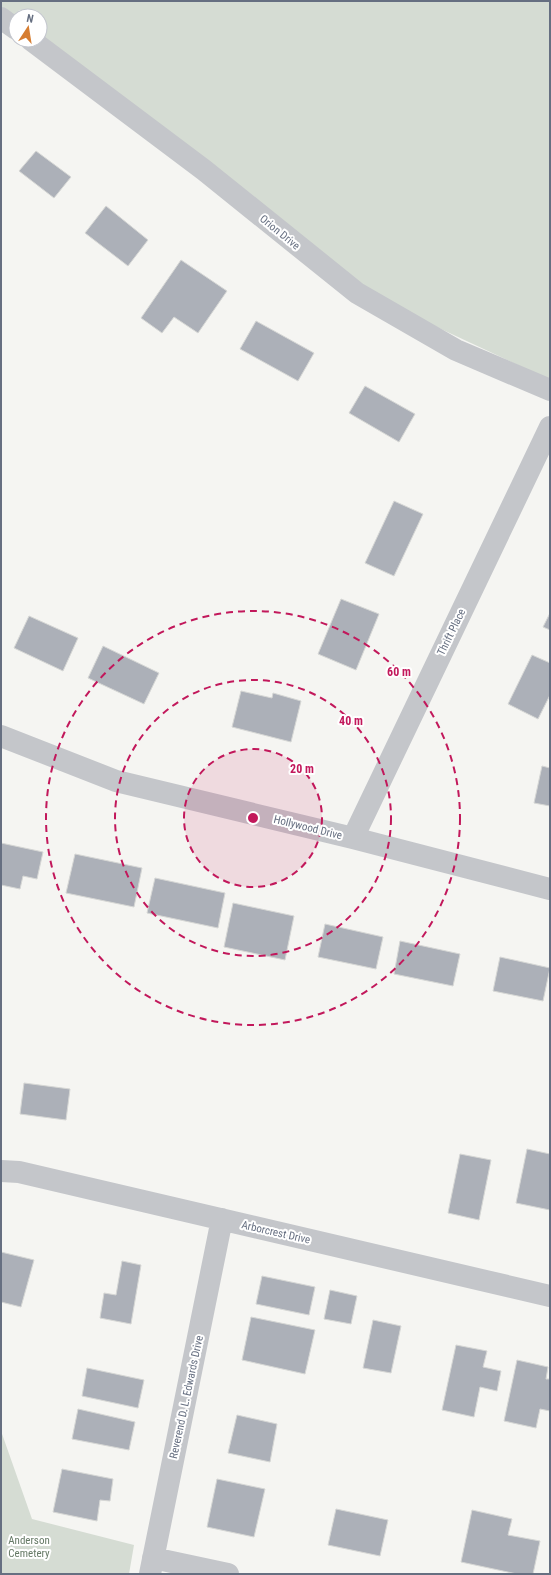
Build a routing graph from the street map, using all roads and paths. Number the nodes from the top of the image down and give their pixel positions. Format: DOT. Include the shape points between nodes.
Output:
graph roads {
  1 [pos="42,48"];
  2 [pos="550,390"];
  3 [pos="550,427"];
  4 [pos="1,736"];
  5 [pos="353,838"];
  6 [pos="550,889"];
  7 [pos="1,1171"];
  8 [pos="222,1219"];
  9 [pos="550,1296"];
  10 [pos="152,1566"];
  11 [pos="228,1574"];
  1 -- 2 [label="street, Orion Drive" via="204,170 357,293 456,350"];
  3 -- 5 [label="street, Thrift Place"];
  4 -- 5 [label="street, Hollywood Drive" via="116,781"];
  5 -- 6 [label="street, Hollywood Drive"];
  7 -- 8 [label="street, Arborcrest Drive" via="19,1172"];
  8 -- 9 [label="street, Arborcrest Drive"];
  8 -- 10 [label="street, Reverend D. L. Edwards Drive"];
  10 -- 11 [label="street"];
}
